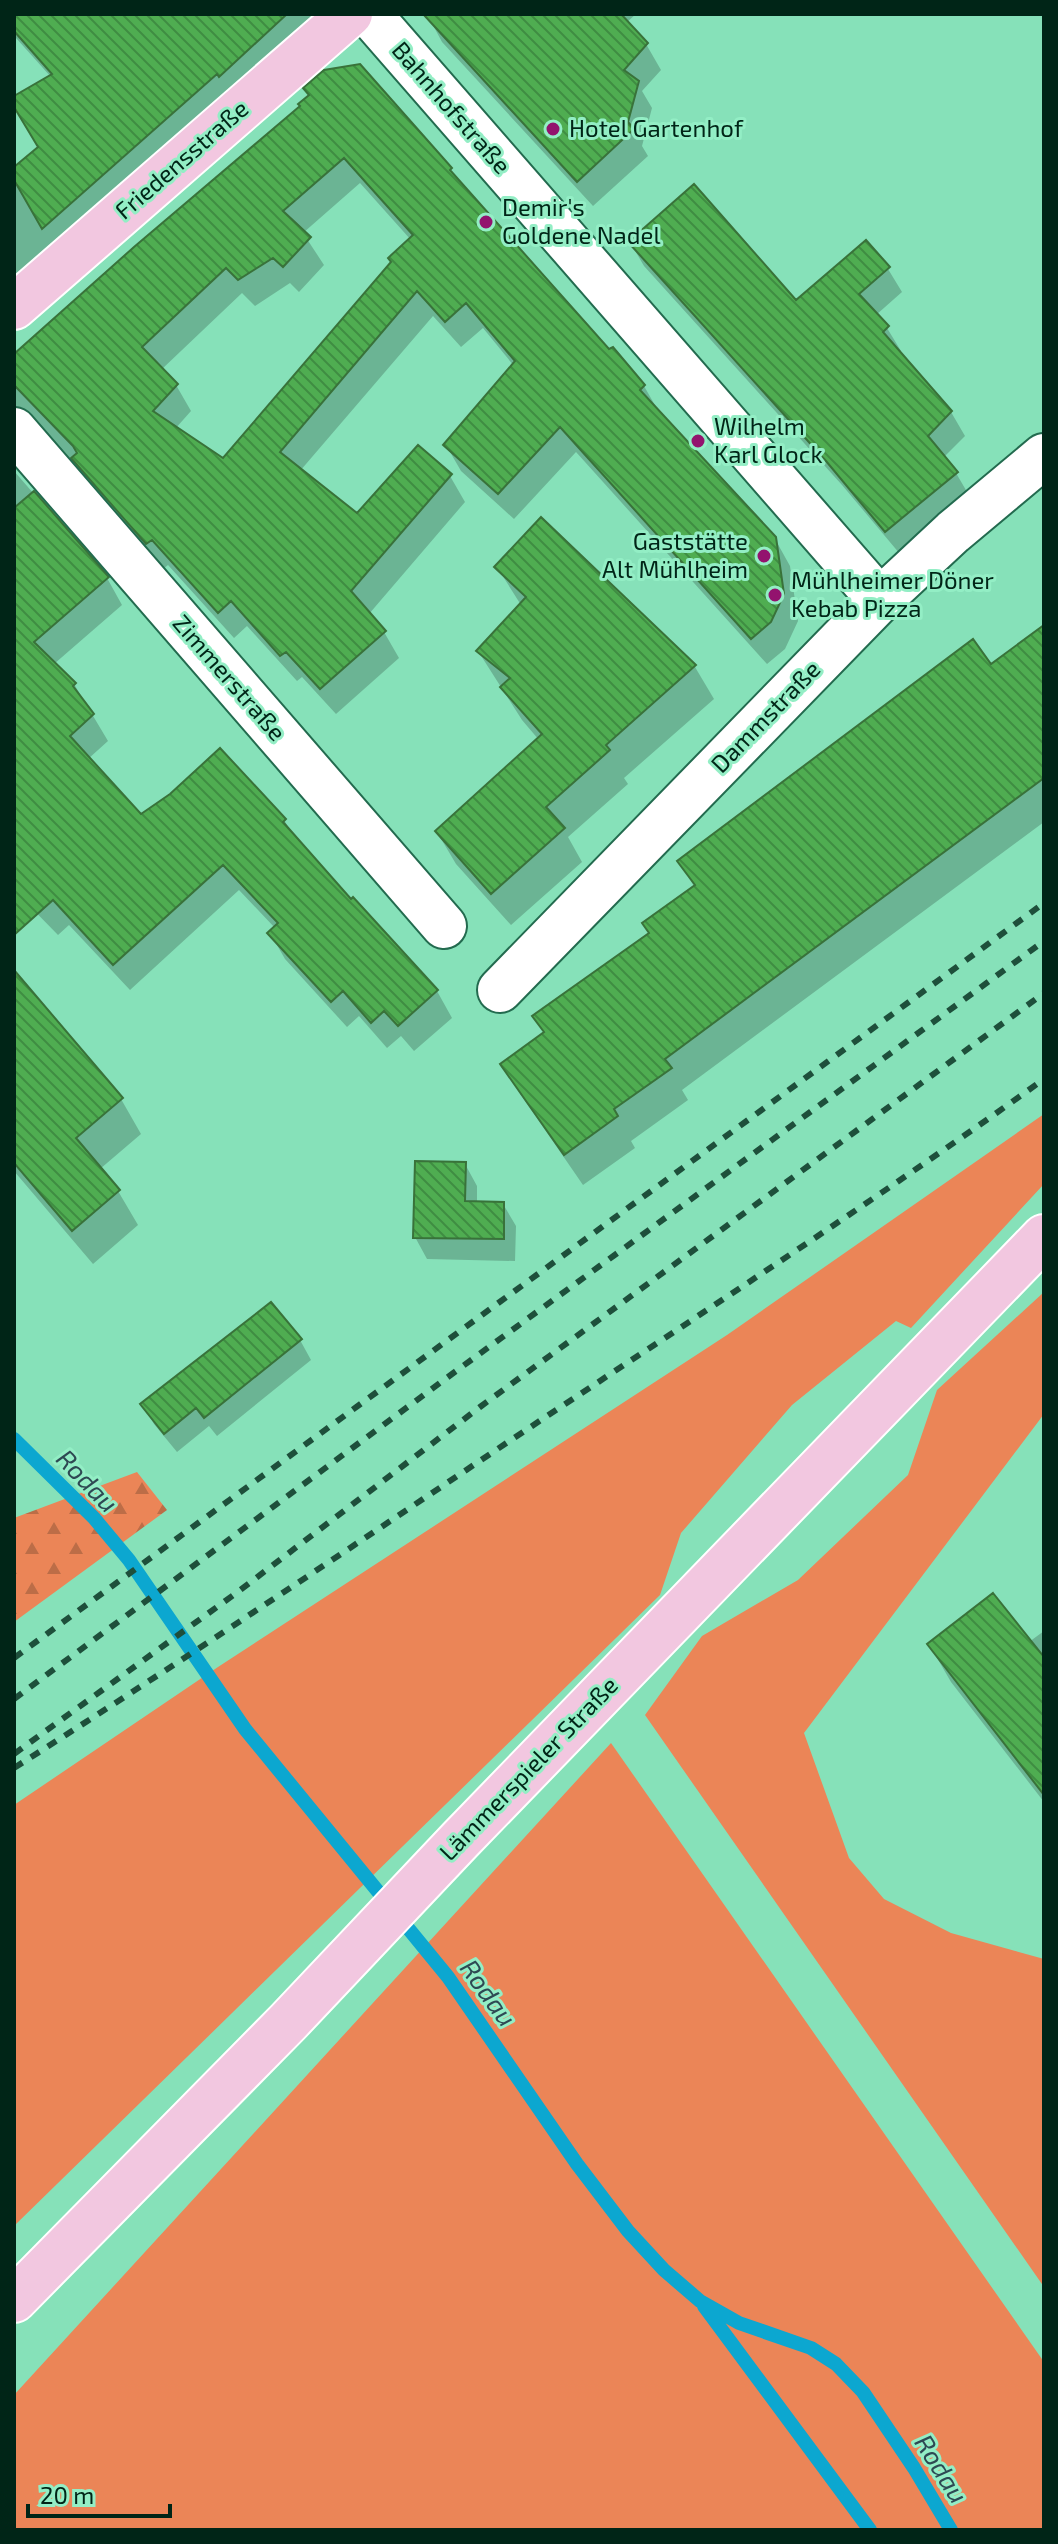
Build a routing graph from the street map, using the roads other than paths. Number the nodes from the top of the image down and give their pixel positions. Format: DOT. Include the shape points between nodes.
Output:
graph roads {
  1 [pos="350,14"];
  2 [pos="369,14"];
  3 [pos="14,307"];
  4 [pos="14,430"];
  5 [pos="1044,456"];
  6 [pos="880,600"];
  7 [pos="444,926"];
  8 [pos="500,990"];
  9 [pos="1044,1237"];
  10 [pos="14,2300"];
  1 -- 3 [label="main road, Friedensstraße"];
  2 -- 6 [label="street, Bahnhofstraße"];
  4 -- 7 [label="street, Zimmerstraße"];
  5 -- 6 [label="street, Dammstraße"];
  6 -- 8 [label="street, Dammstraße"];
  9 -- 10 [label="main road, Lämmerspieler Straße"];
}
